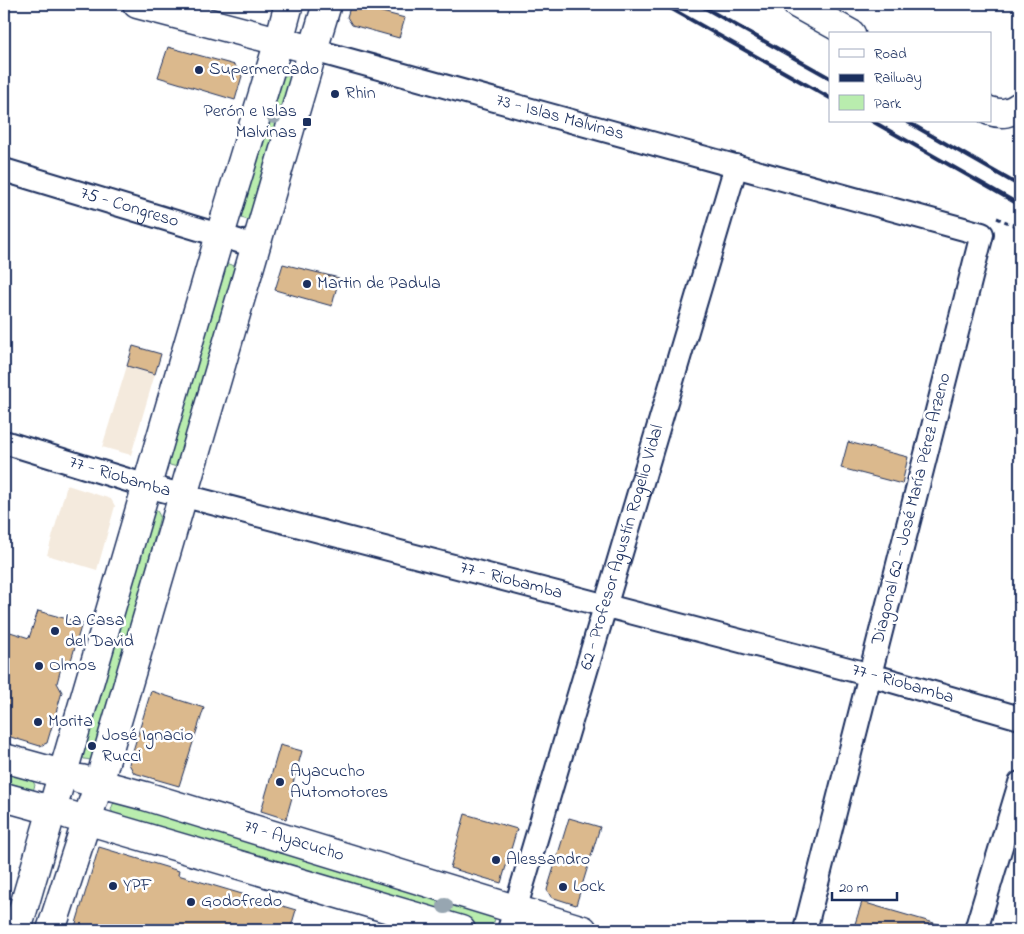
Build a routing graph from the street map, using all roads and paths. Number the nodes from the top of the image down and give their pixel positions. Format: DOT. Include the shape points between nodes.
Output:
graph roads {
  1 [pos="137,4"];
  2 [pos="289,4"];
  3 [pos="327,4"];
  4 [pos="797,4"];
  5 [pos="847,32"];
  6 [pos="279,41"];
  7 [pos="313,50"];
  8 [pos="736,166"];
  9 [pos="4,170"];
  10 [pos="982,234"];
  11 [pos="220,235"];
  12 [pos="255,246"];
  13 [pos="4,442"];
  14 [pos="147,486"];
  15 [pos="183,495"];
  16 [pos="606,606"];
  17 [pos="871,675"];
  18 [pos="1020,718"];
  19 [pos="4,758"];
  20 [pos="62,774"];
  21 [pos="99,783"];
  22 [pos="1020,783"];
  23 [pos="4,797"];
  24 [pos="51,810"];
  25 [pos="87,820"];
  26 [pos="512,919"];
  27 [pos="16,930"];
  28 [pos="52,930"];
  29 [pos="461,930"];
  30 [pos="583,930"];
  31 [pos="805,930"];
  32 [pos="976,930"];
  1 -- 6 [label="main road, 73 - Islas Malvinas"];
  2 -- 6 [label="main road"];
  3 -- 7 [label="main road"];
  4 -- 5 [label="main road"];
  6 -- 7 [label="main road, 73 - Islas Malvinas"];
  6 -- 11 [label="main road"];
  7 -- 8 [label="street, 73 - Islas Malvinas"];
  7 -- 12 [label="main road"];
  8 -- 10 [label="street, 73 - Islas Malvinas"];
  8 -- 16 [label="street, 62 - Profesor Agustín Rogelio Vidal"];
  9 -- 11 [label="street, 75 - Congreso"];
  10 -- 17 [label="street, Diagonal 62 - José María Pérez Arzeno"];
  11 -- 12 [label="street, 75 - Congreso"];
  11 -- 14 [label="main road"];
  12 -- 15 [label="main road"];
  13 -- 14 [label="street, 77 - Riobamba"];
  14 -- 15 [label="street, 77 - Riobamba"];
  14 -- 20 [label="main road"];
  15 -- 16 [label="street, 77 - Riobamba"];
  15 -- 21 [label="main road"];
  16 -- 17 [label="street, 77 - Riobamba"];
  16 -- 26 [label="street, 62 - Profesor Agustín Rogelio Vidal"];
  17 -- 18 [label="street, 77 - Riobamba"];
  17 -- 31 [label="street, Diagonal 62 - José María Pérez Arzeno"];
  19 -- 20 [label="main road, 79 - Ayacucho"];
  20 -- 21 [label="main road, 79 - Ayacucho"];
  20 -- 24 [label="main road"];
  21 -- 25 [label="main road"];
  21 -- 26 [label="main road, 79 - Ayacucho"];
  22 -- 32 [label="street"];
  23 -- 24 [label="main road"];
  24 -- 25 [label="main road"];
  24 -- 27 [label="main road"];
  25 -- 28 [label="main road"];
  25 -- 29 [label="main road"];
  26 -- 30 [label="main road, 79 - Ayacucho"];
}
